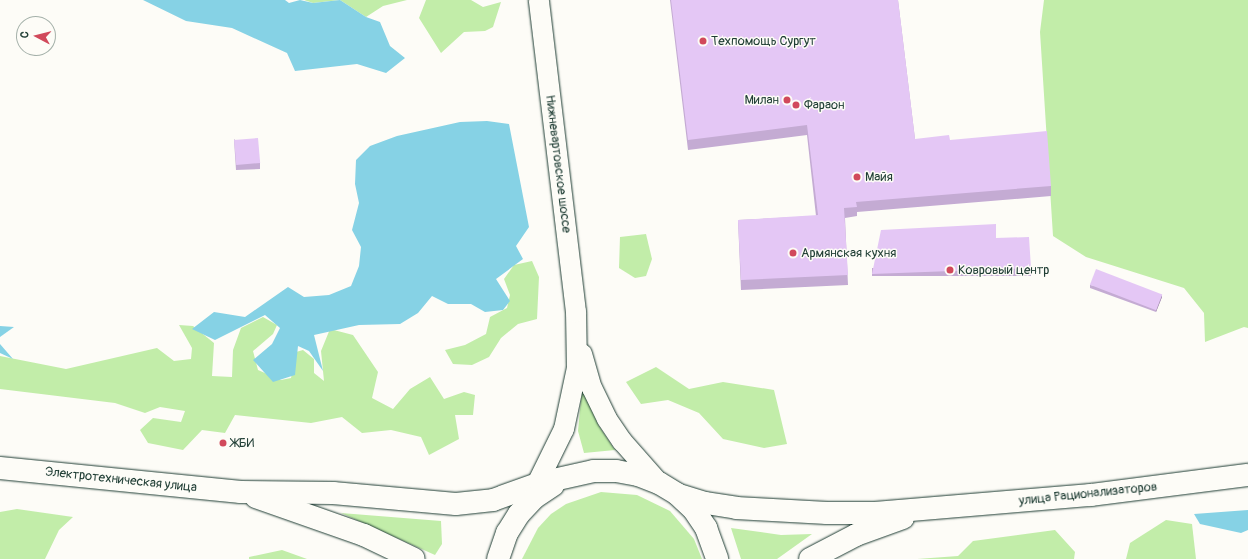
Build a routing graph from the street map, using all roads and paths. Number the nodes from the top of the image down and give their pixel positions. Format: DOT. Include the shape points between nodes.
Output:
graph roads {
  1 [pos="539,0"];
  2 [pos="577,328"];
  3 [pos="0,468"];
  4 [pos="1248,475"];
  5 [pos="573,476"];
  6 [pos="540,483"];
  7 [pos="659,483"];
  8 [pos="241,492"];
  9 [pos="677,494"];
  10 [pos="928,509"];
  11 [pos="519,514"];
  12 [pos="414,559"];
  13 [pos="498,559"];
  14 [pos="717,559"];
  15 [pos="810,559"];
  1 -- 2 [label="street, Нижневартовское шоссе"];
  2 -- 6 [label="street" via="577,368 572,399 564,429"];
  2 -- 7 [label="street" via="592,388 607,419 622,441"];
  3 -- 8 [label="main road, Электротехническая улица"];
  4 -- 10 [label="main road, улица Рационализаторов" via="1091,495"];
  5 -- 6 [label="main road"];
  5 -- 7 [label="main road" via="594,471 616,471 638,475"];
  5 -- 11 [label="main road" via="546,489"];
  6 -- 8 [label="main road" via="493,500 456,504 333,493"];
  6 -- 11 [label="street"];
  7 -- 9 [label="main road"];
  8 -- 12 [label="main road" via="364,534"];
  9 -- 10 [label="main road" via="706,503 827,513"];
  9 -- 14 [label="main road" via="694,510 706,528"];
  10 -- 15 [label="main road" via="856,534"];
  11 -- 13 [label="main road" via="507,533"];
}
